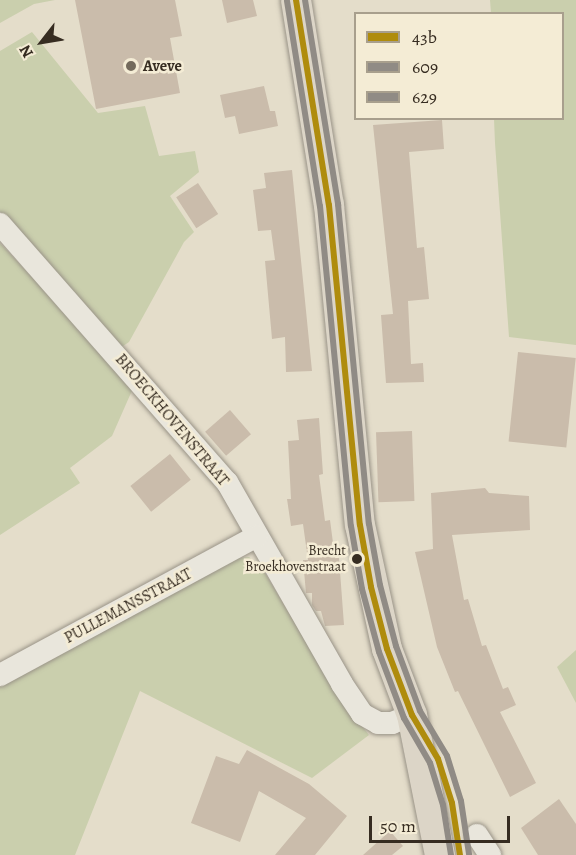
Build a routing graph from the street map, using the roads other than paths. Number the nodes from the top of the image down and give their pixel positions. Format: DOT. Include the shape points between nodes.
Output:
graph roads {
  1 [pos="296,0"];
  2 [pos="0,224"];
  3 [pos="257,536"];
  4 [pos="0,675"];
  5 [pos="412,715"];
  6 [pos="469,845"];
  7 [pos="440,855"];
  8 [pos="490,855"];
  1 -- 5 [label="main road" via="329,205 360,525 387,649"];
  2 -- 3 [label="street, BROECKHOVENSTRAAT" via="197,444 227,482"];
  3 -- 4 [label="street, PULLEMANSSTRAAT"];
  3 -- 5 [label="street, BROECKHOVENSTRAAT" via="362,714 378,723 392,723"];
  5 -- 6 [label="main road" via="438,759"];
  5 -- 7 [label="main road"];
  6 -- 8 [label="street"];
}
